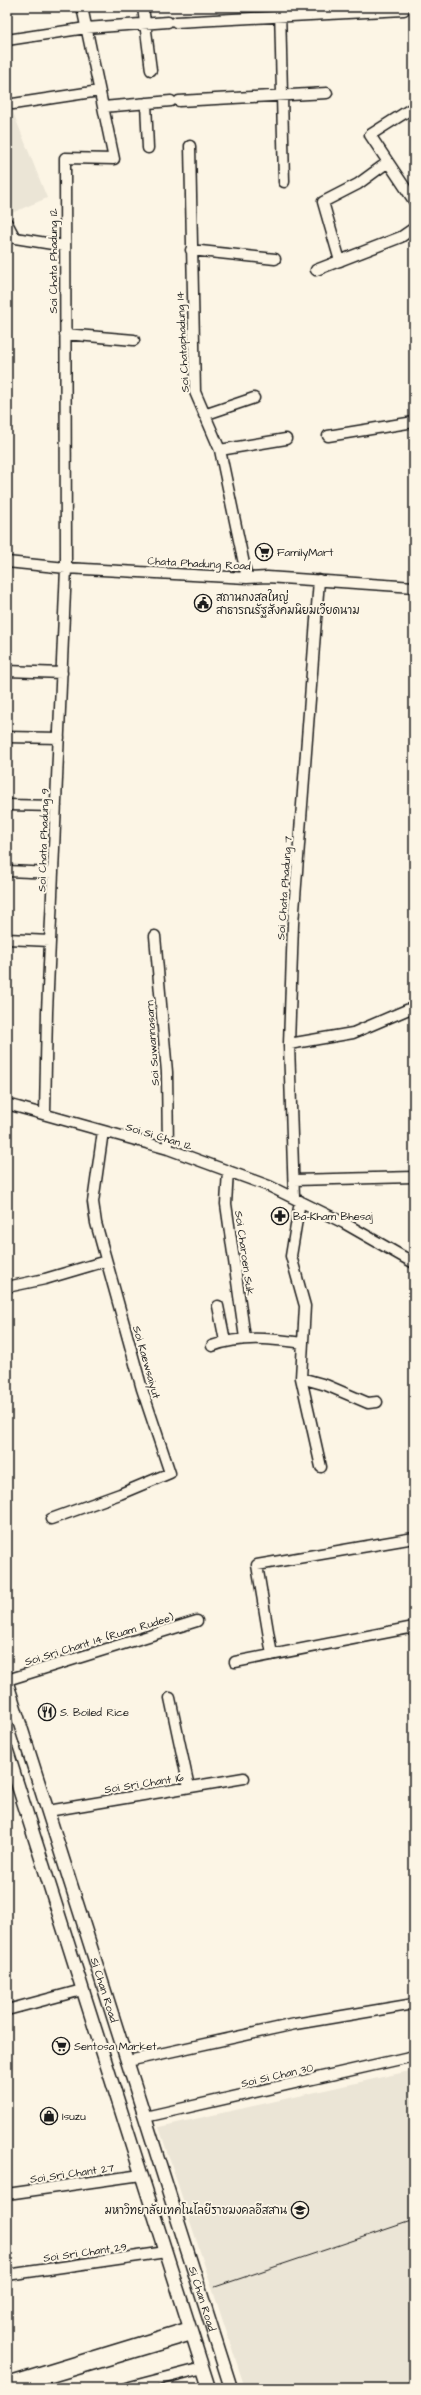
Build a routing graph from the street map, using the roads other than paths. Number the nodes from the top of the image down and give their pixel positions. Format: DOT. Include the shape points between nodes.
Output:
graph roads {
  1 [pos="82,7"];
  2 [pos="143,7"];
  3 [pos="404,10"];
  4 [pos="280,12"];
  5 [pos="146,24"];
  6 [pos="86,28"];
  7 [pos="7,40"];
  8 [pos="151,70"];
  9 [pos="99,91"];
  10 [pos="327,93"];
  11 [pos="282,97"];
  12 [pos="146,103"];
  13 [pos="13,104"];
  14 [pos="103,107"];
  15 [pos="414,107"];
  16 [pos="190,146"];
  17 [pos="148,148"];
  18 [pos="388,162"];
  19 [pos="284,182"];
  20 [pos="414,201"];
  21 [pos="7,223"];
  22 [pos="414,228"];
  23 [pos="65,246"];
  24 [pos="191,250"];
  25 [pos="275,260"];
  26 [pos="340,261"];
  27 [pos="316,270"];
  28 [pos="65,334"];
  29 [pos="134,340"];
  30 [pos="254,398"];
  31 [pos="204,414"];
  32 [pos="414,422"];
  33 [pos="328,436"];
  34 [pos="286,439"];
  35 [pos="220,450"];
  36 [pos="7,562"];
  37 [pos="66,568"];
  38 [pos="247,578"];
  39 [pos="319,580"];
  40 [pos="414,587"];
  41 [pos="7,671"];
  42 [pos="62,673"];
  43 [pos="7,736"];
  44 [pos="59,738"];
  45 [pos="7,805"];
  46 [pos="56,806"];
  47 [pos="7,871"];
  48 [pos="53,873"];
  49 [pos="155,936"];
  50 [pos="7,939"];
  51 [pos="50,941"];
  52 [pos="409,1009"];
  53 [pos="289,1044"];
  54 [pos="7,1104"];
  55 [pos="45,1114"];
  56 [pos="103,1131"];
  57 [pos="168,1149"];
  58 [pos="228,1171"];
  59 [pos="414,1177"];
  60 [pos="294,1180"];
  61 [pos="297,1200"];
  62 [pos="106,1261"];
  63 [pos="414,1263"];
  64 [pos="7,1287"];
  65 [pos="218,1306"];
  66 [pos="245,1338"];
  67 [pos="225,1342"];
  68 [pos="303,1343"];
  69 [pos="212,1346"];
  70 [pos="301,1378"];
  71 [pos="377,1402"];
  72 [pos="321,1467"];
  73 [pos="51,1519"];
  74 [pos="414,1538"];
  75 [pos="197,1621"];
  76 [pos="414,1627"];
  77 [pos="272,1655"];
  78 [pos="235,1662"];
  79 [pos="7,1680"];
  80 [pos="7,1683"];
  81 [pos="170,1698"];
  82 [pos="7,1751"];
  83 [pos="244,1778"];
  84 [pos="189,1787"];
  85 [pos="48,1811"];
  86 [pos="82,1990"];
  87 [pos="414,2004"];
  88 [pos="7,2010"];
  89 [pos="414,2056"];
  90 [pos="128,2061"];
  91 [pos="108,2065"];
  92 [pos="145,2117"];
  93 [pos="141,2174"];
  94 [pos="7,2194"];
  95 [pos="166,2252"];
  96 [pos="7,2275"];
  97 [pos="191,2331"];
  98 [pos="202,2368"];
  99 [pos="7,2383"];
  100 [pos="14,2388"];
  101 [pos="126,2388"];
  102 [pos="209,2388"];
  103 [pos="230,2388"];
  1 -- 6 [label="street, Soi Chata Phadung 12"];
  2 -- 5 [label="street"];
  3 -- 4 [label="street"];
  4 -- 5 [label="street"];
  4 -- 11 [label="street"];
  5 -- 6 [label="street"];
  5 -- 8 [label="street"];
  6 -- 7 [label="street"];
  6 -- 9 [label="street, Soi Chata Phadung 12"];
  9 -- 13 [label="street"];
  9 -- 14 [label="street, Soi Chata Phadung 12"];
  10 -- 11 [label="street"];
  11 -- 12 [label="street"];
  11 -- 19 [label="street"];
  12 -- 14 [label="street"];
  12 -- 17 [label="street"];
  14 -- 23 [label="street, Soi Chata Phadung 12" via="114,159 65,158"];
  15 -- 18 [label="street" via="370,135"];
  16 -- 24 [label="street, Soi Chataphadung 14"];
  18 -- 20 [label="street"];
  18 -- 26 [label="street" via="358,184 323,202"];
  21 -- 23 [label="street" via="15,238"];
  22 -- 26 [label="street" via="401,238"];
  23 -- 28 [label="street, Soi Chata Phadung 12"];
  24 -- 25 [label="street"];
  24 -- 31 [label="street, Soi Chataphadung 14" via="195,392"];
  26 -- 27 [label="street"];
  28 -- 29 [label="street"];
  28 -- 37 [label="street, Soi Chata Phadung 12"];
  30 -- 31 [label="street"];
  31 -- 35 [label="street, Soi Chataphadung 14"];
  32 -- 33 [label="street"];
  34 -- 35 [label="street"];
  35 -- 38 [label="street, Soi Chataphadung 14"];
  36 -- 37 [label="street, Chata Phadung Road"];
  37 -- 38 [label="street, Chata Phadung Road"];
  37 -- 42 [label="street, Soi Chata Phadung 9"];
  38 -- 39 [label="street, Chata Phadung Road"];
  39 -- 40 [label="street, Chata Phadung Road"];
  39 -- 53 [label="street, Soi Chata Phadung 7" via="293,924"];
  41 -- 42 [label="street"];
  42 -- 44 [label="street, Soi Chata Phadung 9"];
  43 -- 44 [label="street"];
  44 -- 46 [label="street, Soi Chata Phadung 9"];
  45 -- 46 [label="street"];
  46 -- 48 [label="street, Soi Chata Phadung 9"];
  47 -- 48 [label="street"];
  48 -- 51 [label="street, Soi Chata Phadung 9"];
  49 -- 57 [label="street, Soi Suwannasarn" via="167,1072"];
  50 -- 51 [label="street"];
  51 -- 55 [label="street, Soi Chata Phadung 9"];
  52 -- 53 [label="street" via="353,1033"];
  53 -- 60 [label="street, Soi Chata Phadung 7"];
  54 -- 55 [label="street, Soi Si Chan 12"];
  55 -- 56 [label="street, Soi Si Chan 12"];
  56 -- 57 [label="street, Soi Si Chan 12"];
  56 -- 62 [label="street, Soi Kaewsaiyut" via="93,1202"];
  57 -- 58 [label="street, Soi Si Chan 12"];
  58 -- 61 [label="street, Soi Si Chan 12"];
  58 -- 66 [label="street, Soi Charoen Suk" via="226,1204"];
  59 -- 60 [label="street"];
  60 -- 61 [label="street, Soi Chata Phadung 7"];
  61 -- 63 [label="street, Soi Si Chan 12"];
  61 -- 68 [label="street, Soi Chata Phadung 7" via="291,1256 305,1306"];
  62 -- 64 [label="street"];
  62 -- 73 [label="street, Soi Kaewsaiyut" via="142,1388 170,1473"];
  65 -- 67 [label="street"];
  66 -- 67 [label="street"];
  66 -- 68 [label="street"];
  67 -- 69 [label="street"];
  68 -- 70 [label="street, Soi Chata Phadung 7"];
  70 -- 71 [label="street" via="368,1403"];
  70 -- 72 [label="street, Soi Chata Phadung 7"];
  74 -- 77 [label="street" via="257,1565"];
  75 -- 79 [label="street, Soi Sri Chant 14 (Ruam Rudee)"];
  76 -- 77 [label="street"];
  77 -- 78 [label="street"];
  80 -- 85 [label="main road, Si Chan Road"];
  81 -- 84 [label="street"];
  82 -- 86 [label="main road, Si Chan Road"];
  83 -- 84 [label="street, Soi Sri Chant 16"];
  84 -- 85 [label="street, Soi Sri Chant 16"];
  85 -- 90 [label="main road, Si Chan Road"];
  86 -- 88 [label="street"];
  86 -- 91 [label="main road, Si Chan Road"];
  87 -- 90 [label="street" via="295,2024"];
  89 -- 92 [label="street, Soi Si Chan 30"];
  90 -- 91 [label="main road"];
  90 -- 92 [label="main road, Si Chan Road"];
  91 -- 93 [label="main road, Si Chan Road"];
  92 -- 103 [label="main road, Si Chan Road"];
  93 -- 94 [label="street, Soi Sri Chant 27"];
  93 -- 95 [label="main road, Si Chan Road"];
  95 -- 96 [label="street, Soi Sri Chant 29"];
  95 -- 97 [label="main road, Si Chan Road"];
  97 -- 98 [label="main road, Si Chan Road"];
  97 -- 99 [label="street"];
  97 -- 100 [label="street"];
  98 -- 101 [label="street"];
  98 -- 102 [label="main road, Si Chan Road"];
}
